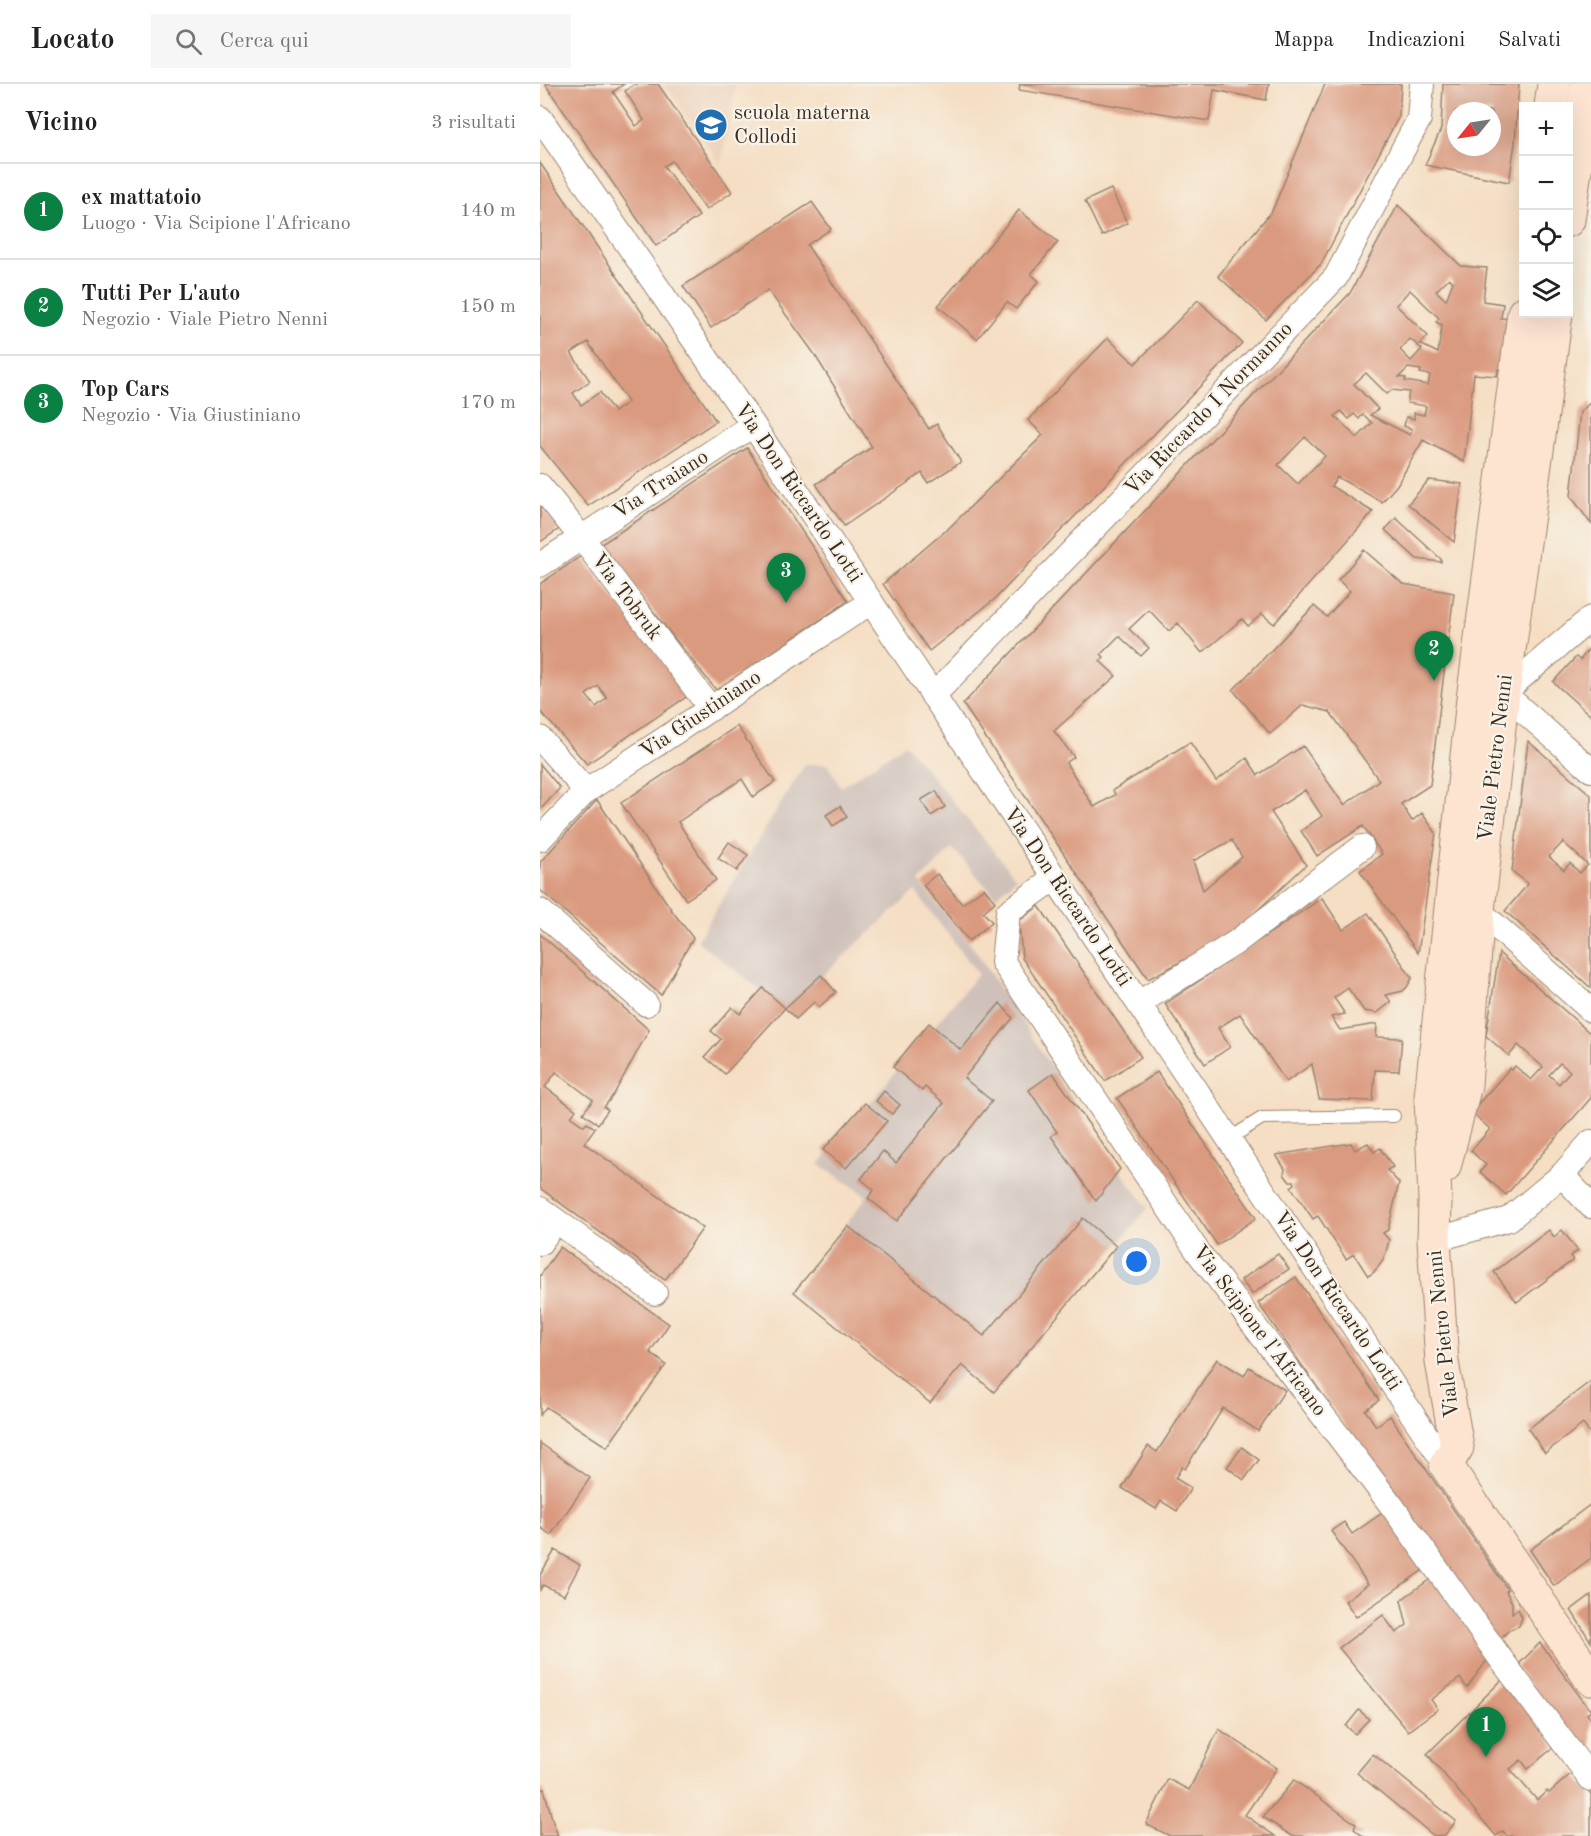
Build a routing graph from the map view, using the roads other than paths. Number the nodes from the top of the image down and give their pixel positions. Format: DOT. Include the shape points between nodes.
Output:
graph roads {
  1 [pos="1422,84"];
  2 [pos="1554,84"];
  3 [pos="1587,84"];
  4 [pos="1552,102"];
  5 [pos="540,118"];
  6 [pos="1570,210"];
  7 [pos="1523,318"];
  8 [pos="1555,318"];
  9 [pos="753,424"];
  10 [pos="540,486"];
  11 [pos="581,537"];
  12 [pos="540,565"];
  13 [pos="871,602"];
  14 [pos="1591,618"];
  15 [pos="1503,693"];
  16 [pos="933,696"];
  17 [pos="711,709"];
  18 [pos="540,738"];
  19 [pos="1591,770"];
  20 [pos="586,791"];
  21 [pos="540,839"];
  22 [pos="1362,847"];
  23 [pos="1055,878"];
  24 [pos="1478,910"];
  25 [pos="540,912"];
  26 [pos="1138,1003"];
  27 [pos="646,1004"];
  28 [pos="1591,1010"];
  29 [pos="1394,1116"];
  30 [pos="1229,1139"];
  31 [pos="1591,1142"];
  32 [pos="1562,1174"];
  33 [pos="1435,1201"];
  34 [pos="1591,1206"];
  35 [pos="548,1215"];
  36 [pos="1434,1240"];
  37 [pos="540,1243"];
  38 [pos="656,1293"];
  39 [pos="1446,1465"];
  40 [pos="1591,1678"];
  41 [pos="1591,1779"];
  1 -- 16 [label="street, Via Riccardo I Normanno" via="1419,119 1336,277"];
  2 -- 4 [label="main road"];
  3 -- 6 [label="main road"];
  5 -- 9 [label="street, Via Don Riccardo Lotti"];
  7 -- 33 [label="main road, Viale Pietro Nenni" via="1473,699 1431,1097"];
  8 -- 15 [label="main road, Viale Pietro Nenni"];
  9 -- 11 [label="street, Via Traiano"];
  9 -- 13 [label="street, Via Don Riccardo Lotti"];
  10 -- 11 [label="street, Via Tobruk"];
  11 -- 12 [label="street, Via Traiano"];
  11 -- 17 [label="street, Via Tobruk"];
  13 -- 16 [label="street, Via Don Riccardo Lotti"];
  13 -- 17 [label="street, Via Giustiniano"];
  14 -- 15 [label="street"];
  15 -- 19 [label="street"];
  15 -- 24 [label="main road, Viale Pietro Nenni"];
  16 -- 23 [label="street, Via Don Riccardo Lotti"];
  17 -- 20 [label="street, Via Giustiniano"];
  18 -- 20 [label="street"];
  20 -- 21 [label="street, Via Giustiniano"];
  22 -- 26 [label="street" via="1235,943"];
  23 -- 26 [label="street, Via Don Riccardo Lotti"];
  23 -- 41 [label="street, Via Scipione l'Africano" via="1008,912 1003,962 1198,1252 1392,1506"];
  24 -- 28 [label="street"];
  24 -- 33 [label="main road, Viale Pietro Nenni" via="1465,1084"];
  25 -- 27 [label="street"];
  26 -- 30 [label="street, Via Don Riccardo Lotti"];
  29 -- 30 [label="lane" via="1262,1118"];
  30 -- 39 [label="street, Via Don Riccardo Lotti"];
  31 -- 32 [label="street"];
  32 -- 34 [label="street"];
  32 -- 36 [label="street" via="1509,1219"];
  33 -- 36 [label="main road, Viale Pietro Nenni"];
  35 -- 37 [label="street"];
  35 -- 38 [label="street"];
  36 -- 39 [label="main road, Viale Pietro Nenni" via="1443,1362 1457,1447"];
  39 -- 40 [label="main road, Via Don Riccardo Lotti"];
}
